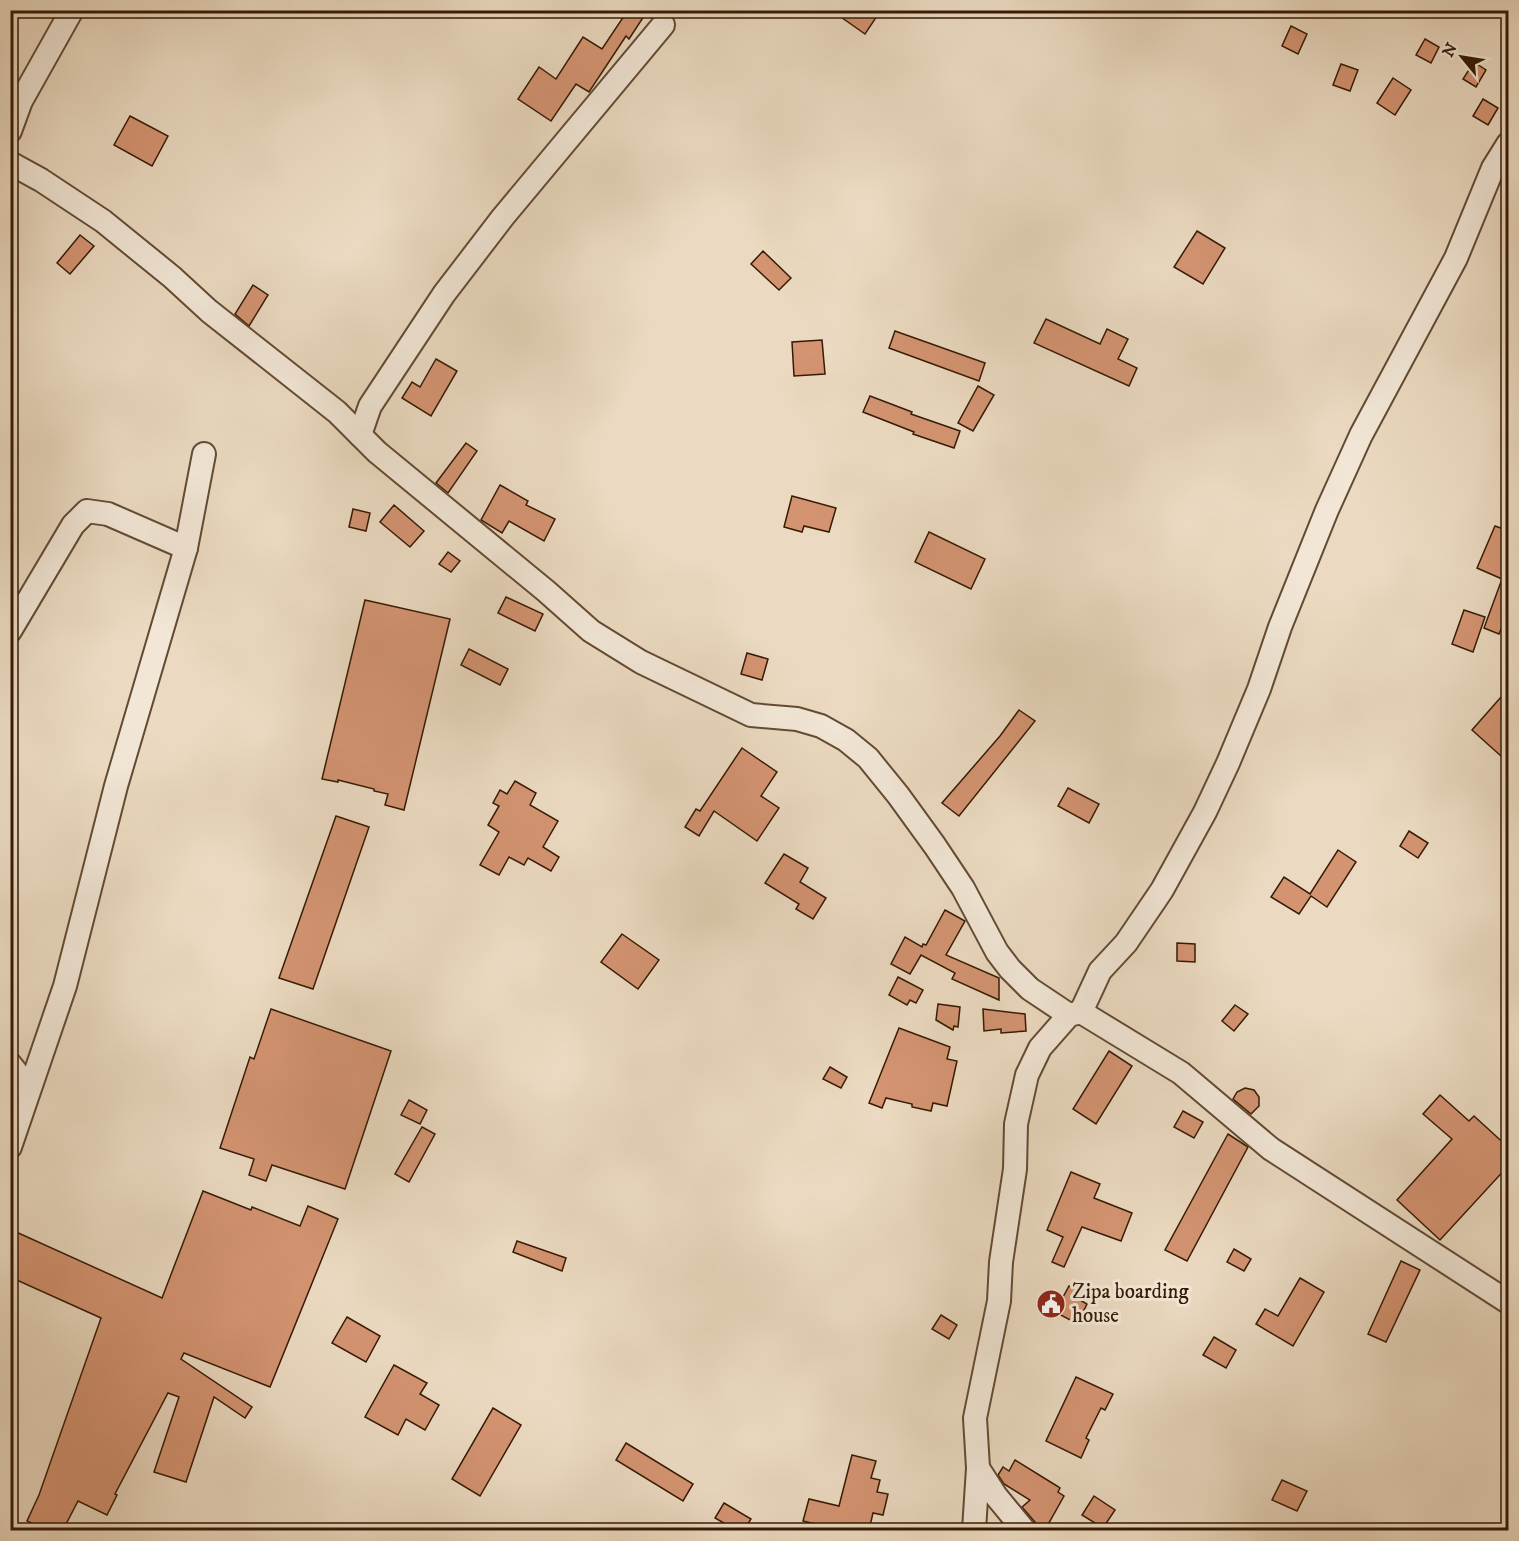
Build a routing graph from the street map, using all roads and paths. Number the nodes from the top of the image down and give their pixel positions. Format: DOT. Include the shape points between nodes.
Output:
graph roads {
  1 [pos="72,10"];
  2 [pos="663,25"];
  3 [pos="10,131"];
  4 [pos="1509,144"];
  5 [pos="10,163"];
  6 [pos="360,435"];
  7 [pos="204,454"];
  8 [pos="186,548"];
  9 [pos="10,631"];
  10 [pos="1075,1013"];
  11 [pos="10,1064"];
  12 [pos="29,1088"];
  13 [pos="10,1147"];
  14 [pos="1509,1302"];
  15 [pos="978,1468"];
  16 [pos="974,1530"];
  17 [pos="1024,1530"];
  1 -- 3 [label="street" via="21,101"];
  2 -- 6 [label="street" via="510,208 444,294 370,406"];
  4 -- 10 [label="street" via="1492,168 1456,258 1388,382 1337,488 1306,558 1247,719 1205,812 1162,890 1126,943 1100,971"];
  5 -- 6 [label="street" via="103,221"];
  6 -- 10 [label="street" via="591,631 641,662 751,715 798,719 846,740 868,758 898,795 963,888 1010,969 1030,989"];
  7 -- 8 [label="street"];
  8 -- 9 [label="street" via="108,514 87,511 73,525"];
  8 -- 12 [label="street" via="116,786 65,987"];
  10 -- 14 [label="street" via="1181,1073 1271,1149"];
  10 -- 15 [label="street" via="1052,1033 1035,1057 1016,1124 1015,1169 999,1301 975,1418"];
  11 -- 12 [label="street"];
  12 -- 13 [label="street"];
  15 -- 16 [label="street"];
  15 -- 17 [label="street"];
}
